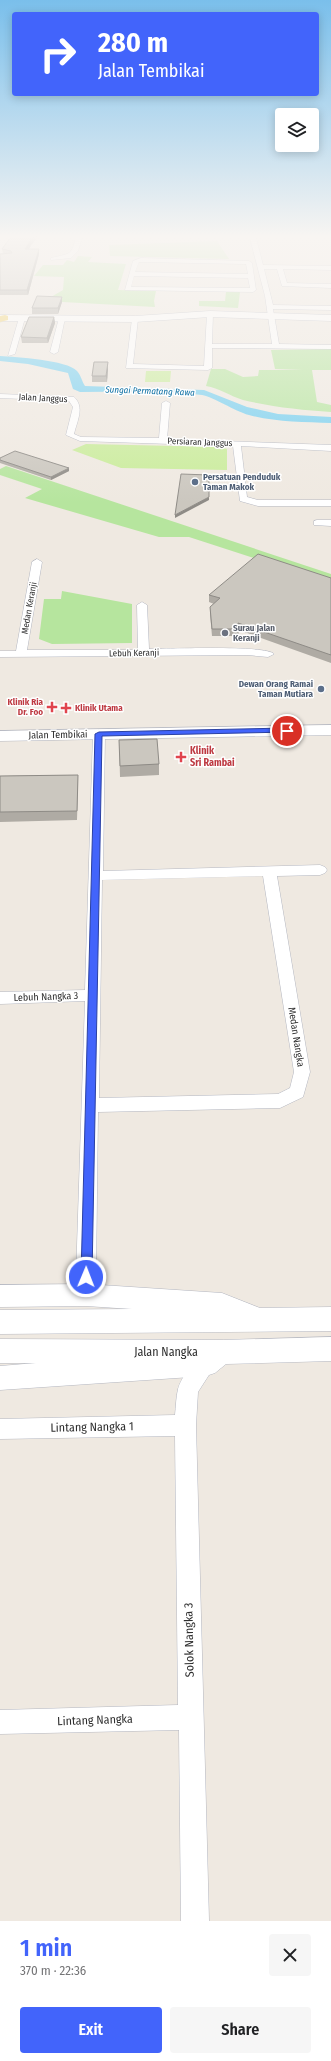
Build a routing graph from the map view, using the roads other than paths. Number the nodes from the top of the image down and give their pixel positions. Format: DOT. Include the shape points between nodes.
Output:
graph roads {
  1 [pos="20,324"];
  2 [pos="61,324"];
  3 [pos="135,324"];
  4 [pos="210,324"];
  5 [pos="273,324"];
  6 [pos="210,346"];
  7 [pos="276,347"];
  8 [pos="331,347"];
  9 [pos="54,352"];
  10 [pos="11,354"];
  11 [pos="0,396"];
  12 [pos="166,403"];
  13 [pos="70,435"];
  14 [pos="162,441"];
  15 [pos="237,444"];
  16 [pos="331,448"];
  17 [pos="331,503"];
  18 [pos="317,523"];
  19 [pos="331,523"];
  20 [pos="37,562"];
  21 [pos="142,605"];
  22 [pos="144,653"];
  23 [pos="0,654"];
  24 [pos="21,654"];
  25 [pos="268,654"];
  26 [pos="331,730"];
  27 [pos="99,734"];
  28 [pos="0,736"];
  29 [pos="320,870"];
  30 [pos="269,871"];
  31 [pos="96,876"];
  32 [pos="93,995"];
  33 [pos="0,998"];
  34 [pos="90,1105"];
  35 [pos="86,1277"];
  36 [pos="0,1296"];
  37 [pos="331,1319"];
  38 [pos="262,1320"];
  39 [pos="0,1322"];
  40 [pos="331,1349"];
  41 [pos="0,1352"];
  42 [pos="214,1358"];
  43 [pos="0,1378"];
  44 [pos="185,1425"];
  45 [pos="0,1429"];
  46 [pos="191,1717"];
  47 [pos="0,1722"];
  48 [pos="195,1921"];
  1 -- 10 [label="street"];
  2 -- 9 [label="street"];
  3 -- 6 [label="street" via="130,366 208,368"];
  4 -- 6 [label="street"];
  5 -- 7 [label="street"];
  6 -- 7 [label="street"];
  7 -- 8 [label="street"];
  11 -- 13 [label="street, Jalan Janggus" via="71,399 77,407"];
  12 -- 14 [label="street"];
  13 -- 14 [label="street, Persiaran Janggus" via="83,439"];
  14 -- 15 [label="street, Persiaran Janggus"];
  15 -- 16 [label="street, Persiaran Janggus"];
  15 -- 17 [label="street" via="243,499 258,504"];
  18 -- 19 [label="street"];
  20 -- 24 [label="street, Medan Keranji"];
  21 -- 22 [label="street"];
  22 -- 24 [label="street, Lebuh Keranji"];
  22 -- 25 [label="street, Lebuh Keranji"];
  23 -- 24 [label="street, Lebuh Keranji"];
  26 -- 27 [label="street, Jalan Tembikai"];
  27 -- 28 [label="street, Jalan Tembikai"];
  27 -- 31 [label="street"];
  29 -- 30 [label="street"];
  30 -- 31 [label="street"];
  30 -- 34 [label="street, Medan Nangka" via="302,1072 297,1092 280,1101"];
  31 -- 32 [label="street"];
  32 -- 33 [label="street, Lebuh Nangka 3"];
  32 -- 34 [label="street"];
  34 -- 35 [label="street"];
  36 -- 38 [label="street" via="86,1295 222,1304"];
  37 -- 38 [label="street"];
  38 -- 39 [label="street"];
  40 -- 42 [label="street, Jalan Nangka"];
  41 -- 42 [label="street, Jalan Nangka"];
  42 -- 43 [label="street"];
  42 -- 44 [label="street, Solok Nangka 3" via="188,1389"];
  44 -- 45 [label="street, Lintang Nangka 1"];
  44 -- 46 [label="street, Solok Nangka 3"];
  46 -- 47 [label="street, Lintang Nangka"];
  46 -- 48 [label="street, Solok Nangka 3"];
}
